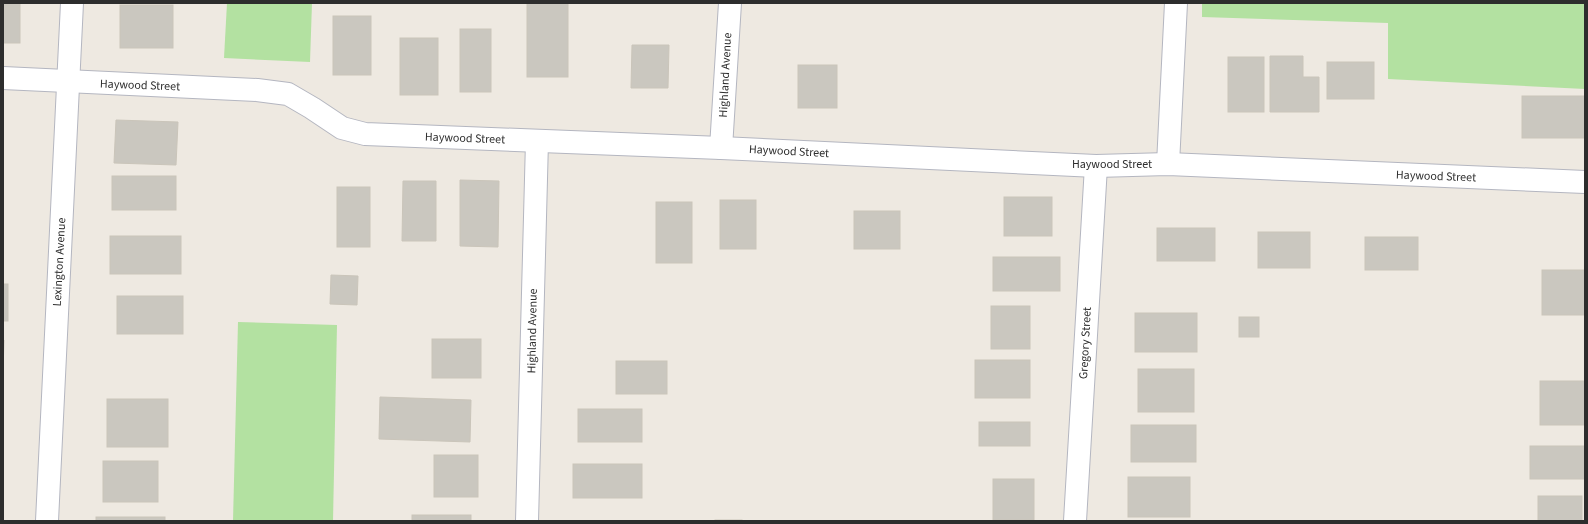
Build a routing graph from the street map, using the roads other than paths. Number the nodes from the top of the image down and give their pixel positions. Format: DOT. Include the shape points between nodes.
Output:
graph roads {
  1 [pos="72,3"];
  2 [pos="730,3"];
  3 [pos="1176,3"];
  4 [pos="3,78"];
  5 [pos="67,82"];
  6 [pos="537,141"];
  7 [pos="721,148"];
  8 [pos="1168,164"];
  9 [pos="1096,166"];
  10 [pos="1585,182"];
  11 [pos="47,521"];
  12 [pos="527,521"];
  13 [pos="1075,521"];
  1 -- 5 [label="street, Lexington Avenue"];
  2 -- 7 [label="street, Highland Avenue"];
  3 -- 8 [label="street"];
  4 -- 5 [label="street, Haywood Street"];
  5 -- 6 [label="street, Haywood Street" via="257,90 288,94 342,128 366,134"];
  5 -- 11 [label="street, Lexington Avenue"];
  6 -- 7 [label="street, Haywood Street"];
  6 -- 12 [label="street, Highland Avenue"];
  7 -- 9 [label="street, Haywood Street"];
  8 -- 9 [label="street, Haywood Street"];
  8 -- 10 [label="street, Haywood Street"];
  9 -- 13 [label="street, Gregory Street"];
}
